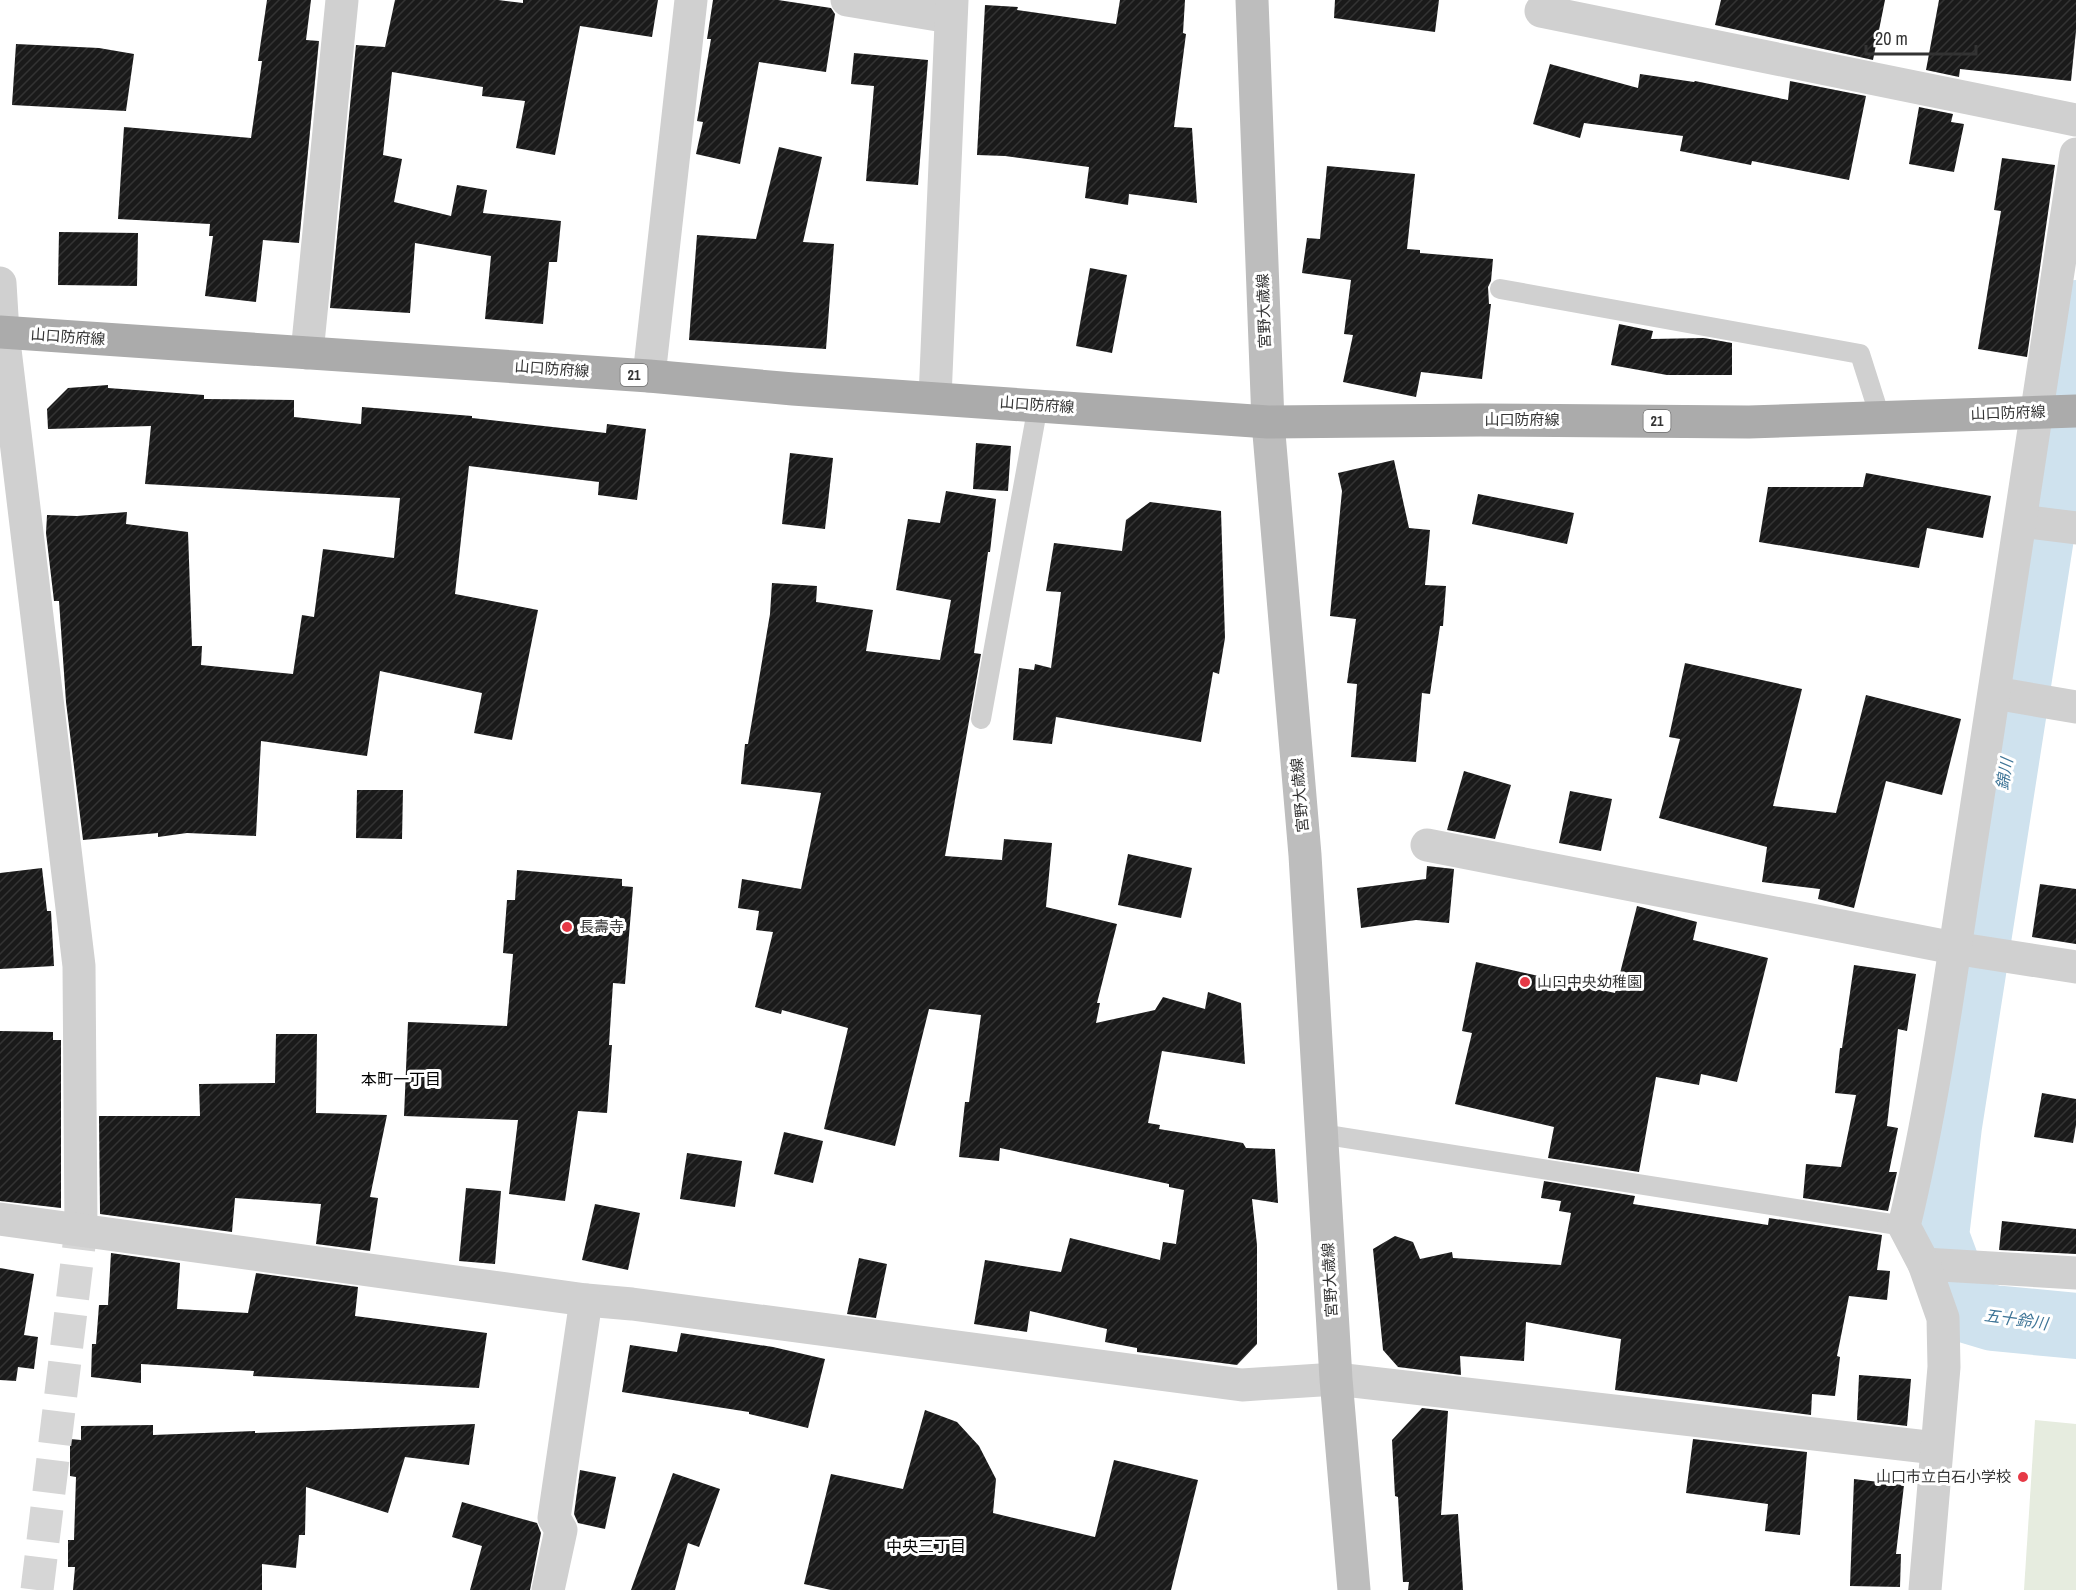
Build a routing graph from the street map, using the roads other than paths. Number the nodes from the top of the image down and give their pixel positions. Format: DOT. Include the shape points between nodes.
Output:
graph roads {
  1 [pos="342,0"];
  2 [pos="691,0"];
  3 [pos="847,0"];
  4 [pos="1251,0"];
  5 [pos="951,8"];
  6 [pos="1541,10"];
  7 [pos="2076,120"];
  8 [pos="2076,154"];
  9 [pos="0,283"];
  10 [pos="1500,289"];
  11 [pos="1,333"];
  12 [pos="307,353"];
  13 [pos="649,376"];
  14 [pos="935,398"];
  15 [pos="1038,405"];
  16 [pos="2054,412"];
  17 [pos="1880,417"];
  18 [pos="1268,422"];
  19 [pos="2021,521"];
  20 [pos="2076,528"];
  21 [pos="1995,693"];
  22 [pos="2076,707"];
  23 [pos="981,719"];
  24 [pos="1427,845"];
  25 [pos="1954,948"];
  26 [pos="2076,967"];
  27 [pos="1321,1134"];
  28 [pos="0,1219"];
  29 [pos="1904,1226"];
  30 [pos="81,1229"];
  31 [pos="1924,1264"];
  32 [pos="2076,1273"];
  33 [pos="586,1300"];
  34 [pos="1336,1379"];
  35 [pos="1936,1448"];
  36 [pos="548,1590"];
  37 [pos="1354,1590"];
  38 [pos="1926,1590"];
  1 -- 12 [label="street"];
  2 -- 13 [label="street"];
  3 -- 5 [label="street"];
  4 -- 18 [label="main road, 宮野大歳線"];
  5 -- 14 [label="street"];
  6 -- 7 [label="street"];
  8 -- 16 [label="street"];
  9 -- 11 [label="street"];
  10 -- 17 [label="lane" via="1860,354"];
  11 -- 12 [label="main road, 山口防府線 / 21"];
  11 -- 30 [label="street" via="79,966"];
  12 -- 13 [label="main road, 山口防府線 / 21"];
  13 -- 14 [label="main road, 山口防府線 / 21"];
  14 -- 15 [label="main road, 山口防府線 / 21"];
  15 -- 18 [label="main road, 山口防府線 / 21"];
  15 -- 23 [label="lane"];
  16 -- 17 [label="main road, 山口防府線 / 21"];
  16 -- 19 [label="street"];
  17 -- 18 [label="main road, 山口防府線 / 21" via="1749,422"];
  18 -- 27 [label="main road, 宮野大歳線" via="1305,855"];
  19 -- 20 [label="street"];
  19 -- 21 [label="street"];
  21 -- 22 [label="street"];
  21 -- 25 [label="street"];
  24 -- 25 [label="street"];
  25 -- 26 [label="street"];
  25 -- 29 [label="street" via="1920,1160"];
  27 -- 29 [label="lane"];
  27 -- 34 [label="main road, 宮野大歳線"];
  28 -- 30 [label="street"];
  29 -- 31 [label="street"];
  30 -- 33 [label="street"];
  31 -- 32 [label="street"];
  31 -- 35 [label="street" via="1942,1318 1944,1366"];
  33 -- 34 [label="street" via="1242,1385"];
  33 -- 36 [label="street" via="554,1518 561,1530"];
  34 -- 35 [label="street"];
  34 -- 37 [label="main road, 宮野大歳線"];
  35 -- 38 [label="street"];
}
